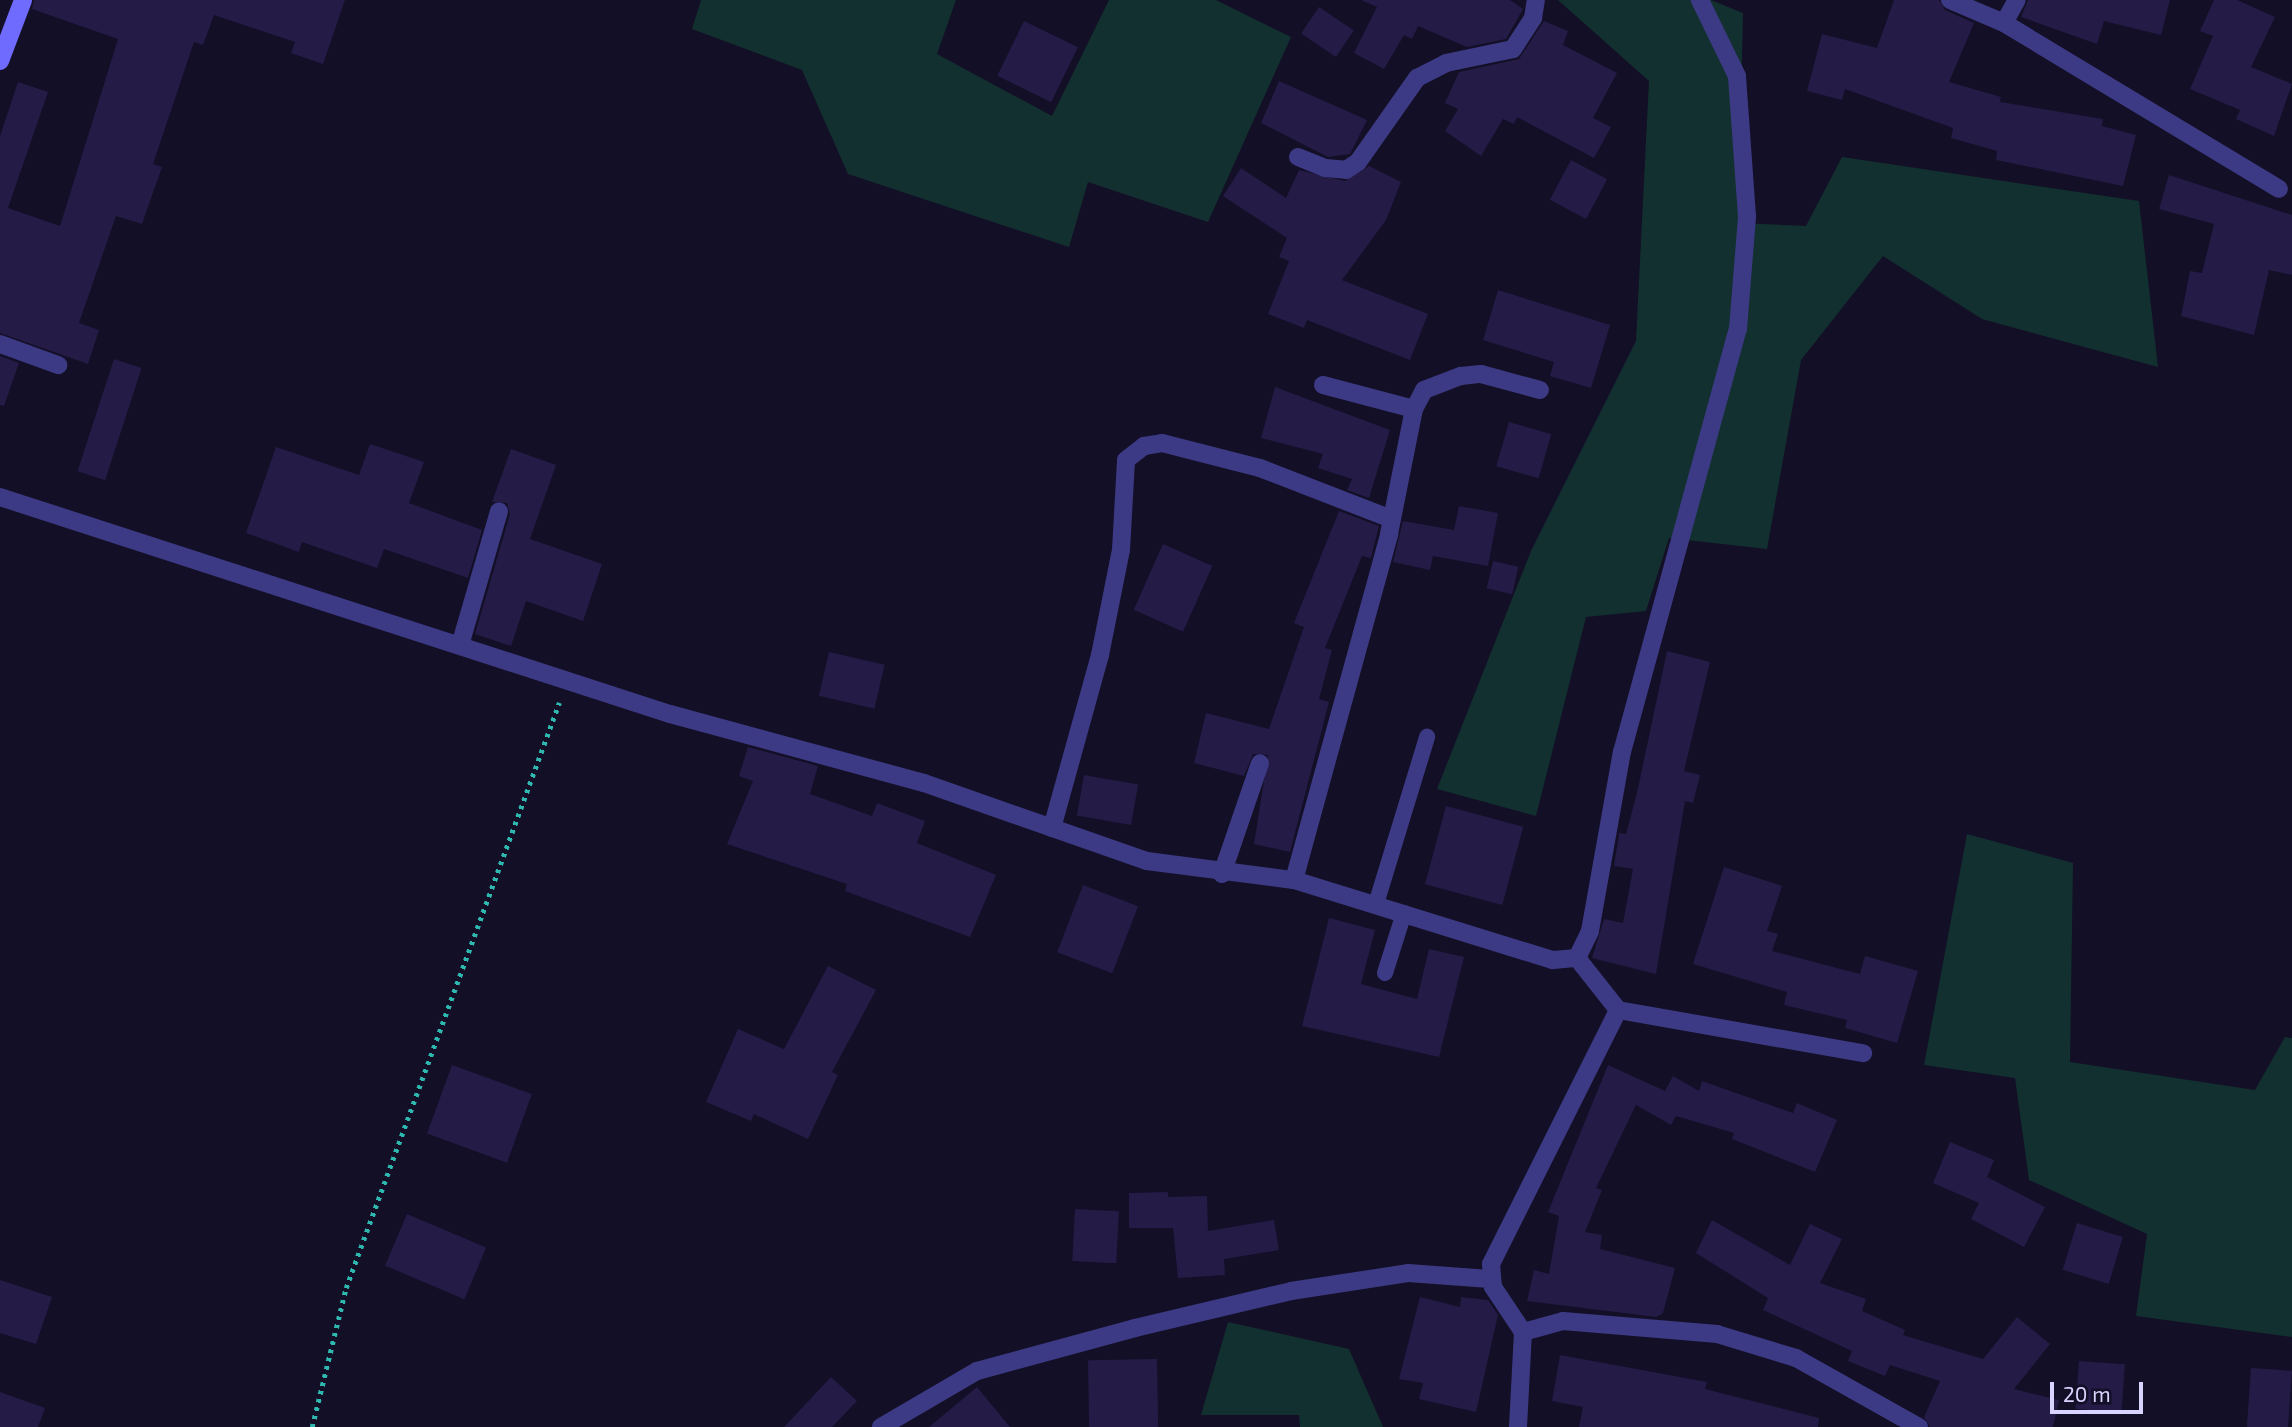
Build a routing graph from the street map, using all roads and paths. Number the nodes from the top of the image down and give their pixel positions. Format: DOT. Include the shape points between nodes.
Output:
graph roads {
  1 [pos="23,0"];
  2 [pos="1536,0"];
  3 [pos="1700,0"];
  4 [pos="1950,0"];
  5 [pos="2017,0"];
  6 [pos="2004,23"];
  7 [pos="0,61"];
  8 [pos="1298,157"];
  9 [pos="2279,189"];
  10 [pos="0,344"];
  11 [pos="58,365"];
  12 [pos="1323,385"];
  13 [pos="1540,390"];
  14 [pos="1414,409"];
  15 [pos="0,496"];
  16 [pos="499,511"];
  17 [pos="1390,518"];
  18 [pos="461,642"];
  19 [pos="567,680"];
  20 [pos="1427,737"];
  21 [pos="1260,763"];
  22 [pos="1052,828"];
  23 [pos="1222,874"];
  24 [pos="1294,880"];
  25 [pos="1376,904"];
  26 [pos="1404,913"];
  27 [pos="1577,958"];
  28 [pos="1385,973"];
  29 [pos="1618,1010"];
  30 [pos="1863,1053"];
  31 [pos="1490,1279"];
  32 [pos="1523,1332"];
  33 [pos="312,1427"];
  34 [pos="881,1427"];
  35 [pos="1518,1427"];
  36 [pos="1919,1427"];
  1 -- 7 [label="street"];
  2 -- 8 [label="street" via="1533,18 1513,49 1446,63 1417,78 1358,162 1346,170 1325,168"];
  3 -- 27 [label="street" via="1737,76 1747,216 1738,329 1622,752 1590,931"];
  4 -- 6 [label="street"];
  5 -- 6 [label="street"];
  6 -- 9 [label="street"];
  10 -- 11 [label="street"];
  12 -- 14 [label="street"];
  13 -- 14 [label="street" via="1481,374 1461,376 1424,390"];
  14 -- 17 [label="street"];
  15 -- 18 [label="street"];
  16 -- 18 [label="street"];
  17 -- 22 [label="street" via="1260,468 1162,443 1144,446 1126,460 1121,550 1100,655"];
  17 -- 24 [label="street"];
  18 -- 19 [label="street"];
  19 -- 22 [label="street" via="924,783"];
  19 -- 33 [label="path" via="346,1287"];
  20 -- 25 [label="lane"];
  21 -- 23 [label="street"];
  22 -- 23 [label="street" via="1147,861"];
  23 -- 24 [label="street"];
  24 -- 25 [label="street"];
  25 -- 26 [label="street"];
  26 -- 27 [label="street" via="1553,960"];
  26 -- 28 [label="lane"];
  27 -- 29 [label="street"];
  29 -- 30 [label="street"];
  29 -- 31 [label="street" via="1498,1248"];
  31 -- 32 [label="street"];
  31 -- 34 [label="street" via="1408,1273 1291,1291 1135,1328 976,1371"];
  32 -- 35 [label="street"];
  32 -- 36 [label="street" via="1563,1321 1717,1334 1796,1358"];
}
